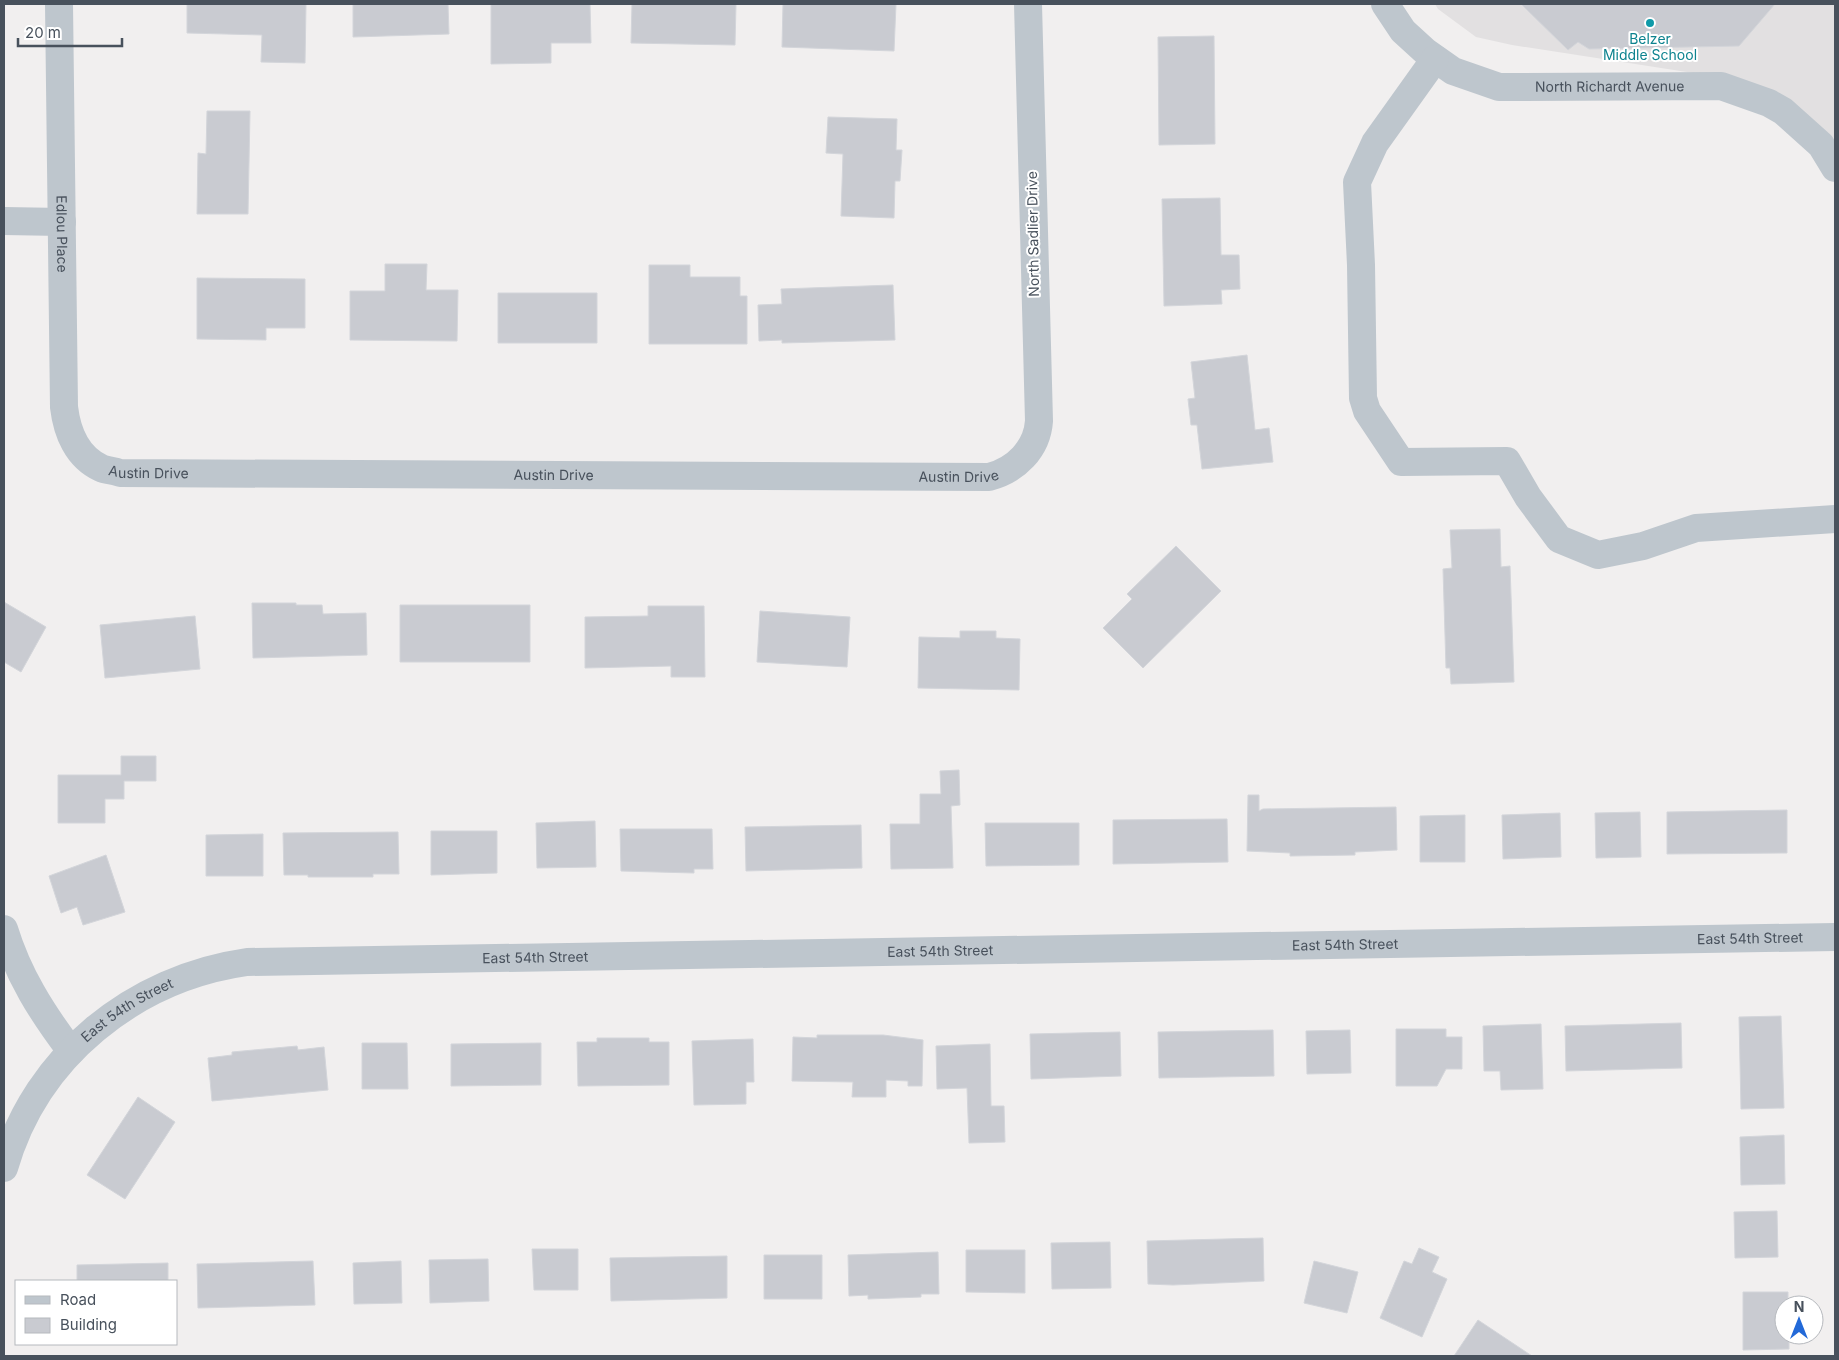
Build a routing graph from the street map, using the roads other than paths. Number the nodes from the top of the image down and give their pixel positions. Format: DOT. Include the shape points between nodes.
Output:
graph roads {
  1 [pos="59,4"];
  2 [pos="1028,4"];
  3 [pos="1386,4"];
  4 [pos="1435,59"];
  5 [pos="1835,168"];
  6 [pos="4,221"];
  7 [pos="62,222"];
  8 [pos="86,457"];
  9 [pos="1022,459"];
  10 [pos="1835,519"];
  11 [pos="4,929"];
  12 [pos="1835,937"];
  13 [pos="71,1051"];
  14 [pos="4,1168"];
  1 -- 7 [label="street, Edlou Place"];
  2 -- 9 [label="street, North Sadlier Drive" via="1039,421 1033,444"];
  3 -- 4 [label="street, North Richardt Avenue" via="1403,31"];
  4 -- 5 [label="street, North Richardt Avenue" via="1453,71 1499,87 1721,86 1783,111 1821,145"];
  4 -- 10 [label="street" via="1375,142 1357,182 1362,398 1401,462 1506,461 1559,539 1598,555 1643,546 1696,528"];
  6 -- 7 [label="street"];
  7 -- 8 [label="street, Edlou Place" via="64,407 70,433 78,450"];
  8 -- 9 [label="street, Austin Drive" via="101,468 120,473 989,477 998,475"];
  11 -- 13 [label="street" via="26,983 42,1012"];
  12 -- 13 [label="street, East 54th Street" via="247,962 198,972 167,984 123,1007"];
  13 -- 14 [label="street, East 54th Street" via="50,1074 32,1102"];
}
